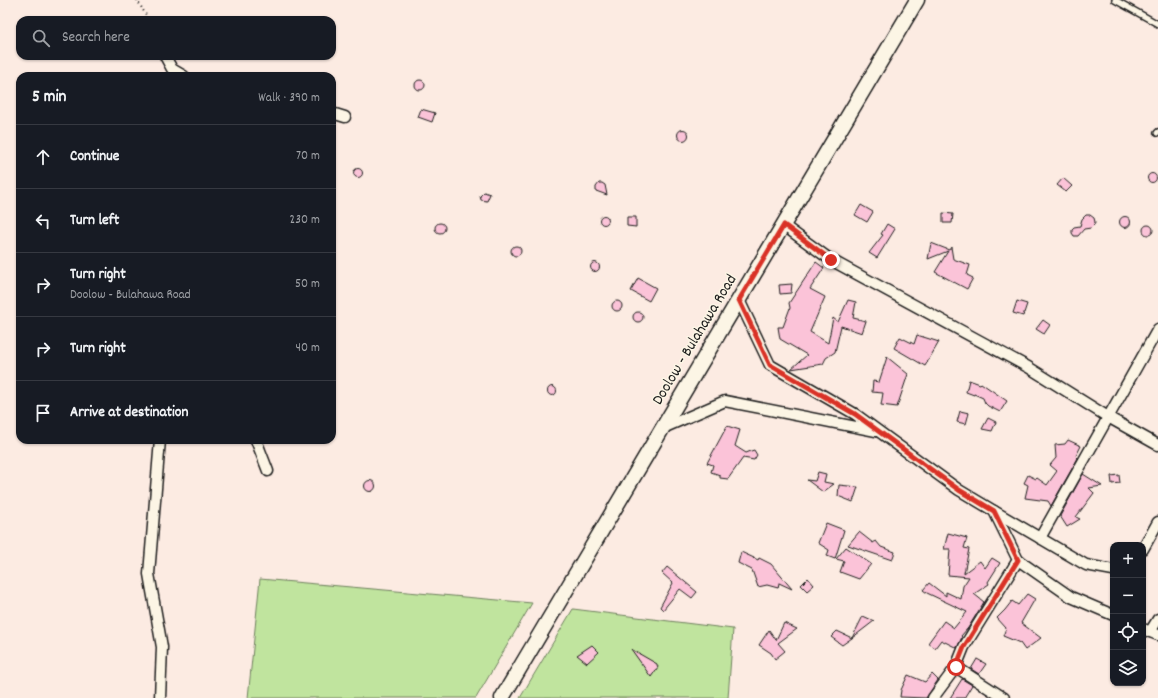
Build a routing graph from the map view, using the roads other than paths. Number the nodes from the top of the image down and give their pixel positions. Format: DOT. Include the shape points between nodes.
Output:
graph roads {
  1 [pos="917,0"];
  2 [pos="1115,0"];
  3 [pos="1158,24"];
  4 [pos="167,60"];
  5 [pos="177,72"];
  6 [pos="336,114"];
  7 [pos="345,117"];
  8 [pos="784,225"];
  9 [pos="739,300"];
  10 [pos="1158,329"];
  11 [pos="1108,417"];
  12 [pos="662,428"];
  13 [pos="881,432"];
  14 [pos="160,444"];
  15 [pos="258,444"];
  16 [pos="1158,445"];
  17 [pos="268,470"];
  18 [pos="994,511"];
  19 [pos="1158,522"];
  20 [pos="1040,538"];
  21 [pos="1146,544"];
  22 [pos="1018,560"];
  23 [pos="1110,569"];
  24 [pos="1110,615"];
  25 [pos="1158,619"];
  26 [pos="1150,632"];
  27 [pos="956,667"];
  28 [pos="160,698"];
  29 [pos="502,698"];
  30 [pos="933,698"];
  31 [pos="1004,698"];
  1 -- 8 [label="main road, Doolow - Bulahawa Road"];
  2 -- 3 [label="lane"];
  4 -- 5 [label="street" via="172,69"];
  6 -- 7 [label="street"];
  8 -- 9 [label="main road, Doolow - Bulahawa Road"];
  8 -- 11 [label="street" via="831,260 1028,367"];
  9 -- 12 [label="main road, Doolow - Bulahawa Road"];
  9 -- 13 [label="street" via="770,365"];
  10 -- 11 [label="street"];
  11 -- 16 [label="street"];
  11 -- 20 [label="street"];
  12 -- 13 [label="street" via="725,401"];
  12 -- 29 [label="main road, Doolow - Bulahawa Road"];
  13 -- 18 [label="street" via="959,490"];
  14 -- 28 [label="street" via="149,574 162,647"];
  15 -- 17 [label="street"];
  18 -- 20 [label="street"];
  18 -- 22 [label="street"];
  19 -- 21 [label="street"];
  20 -- 23 [label="street" via="1086,565"];
  22 -- 24 [label="street" via="1072,597"];
  22 -- 27 [label="street" via="964,647"];
  25 -- 26 [label="street"];
  27 -- 30 [label="street"];
  27 -- 31 [label="street"];
}
